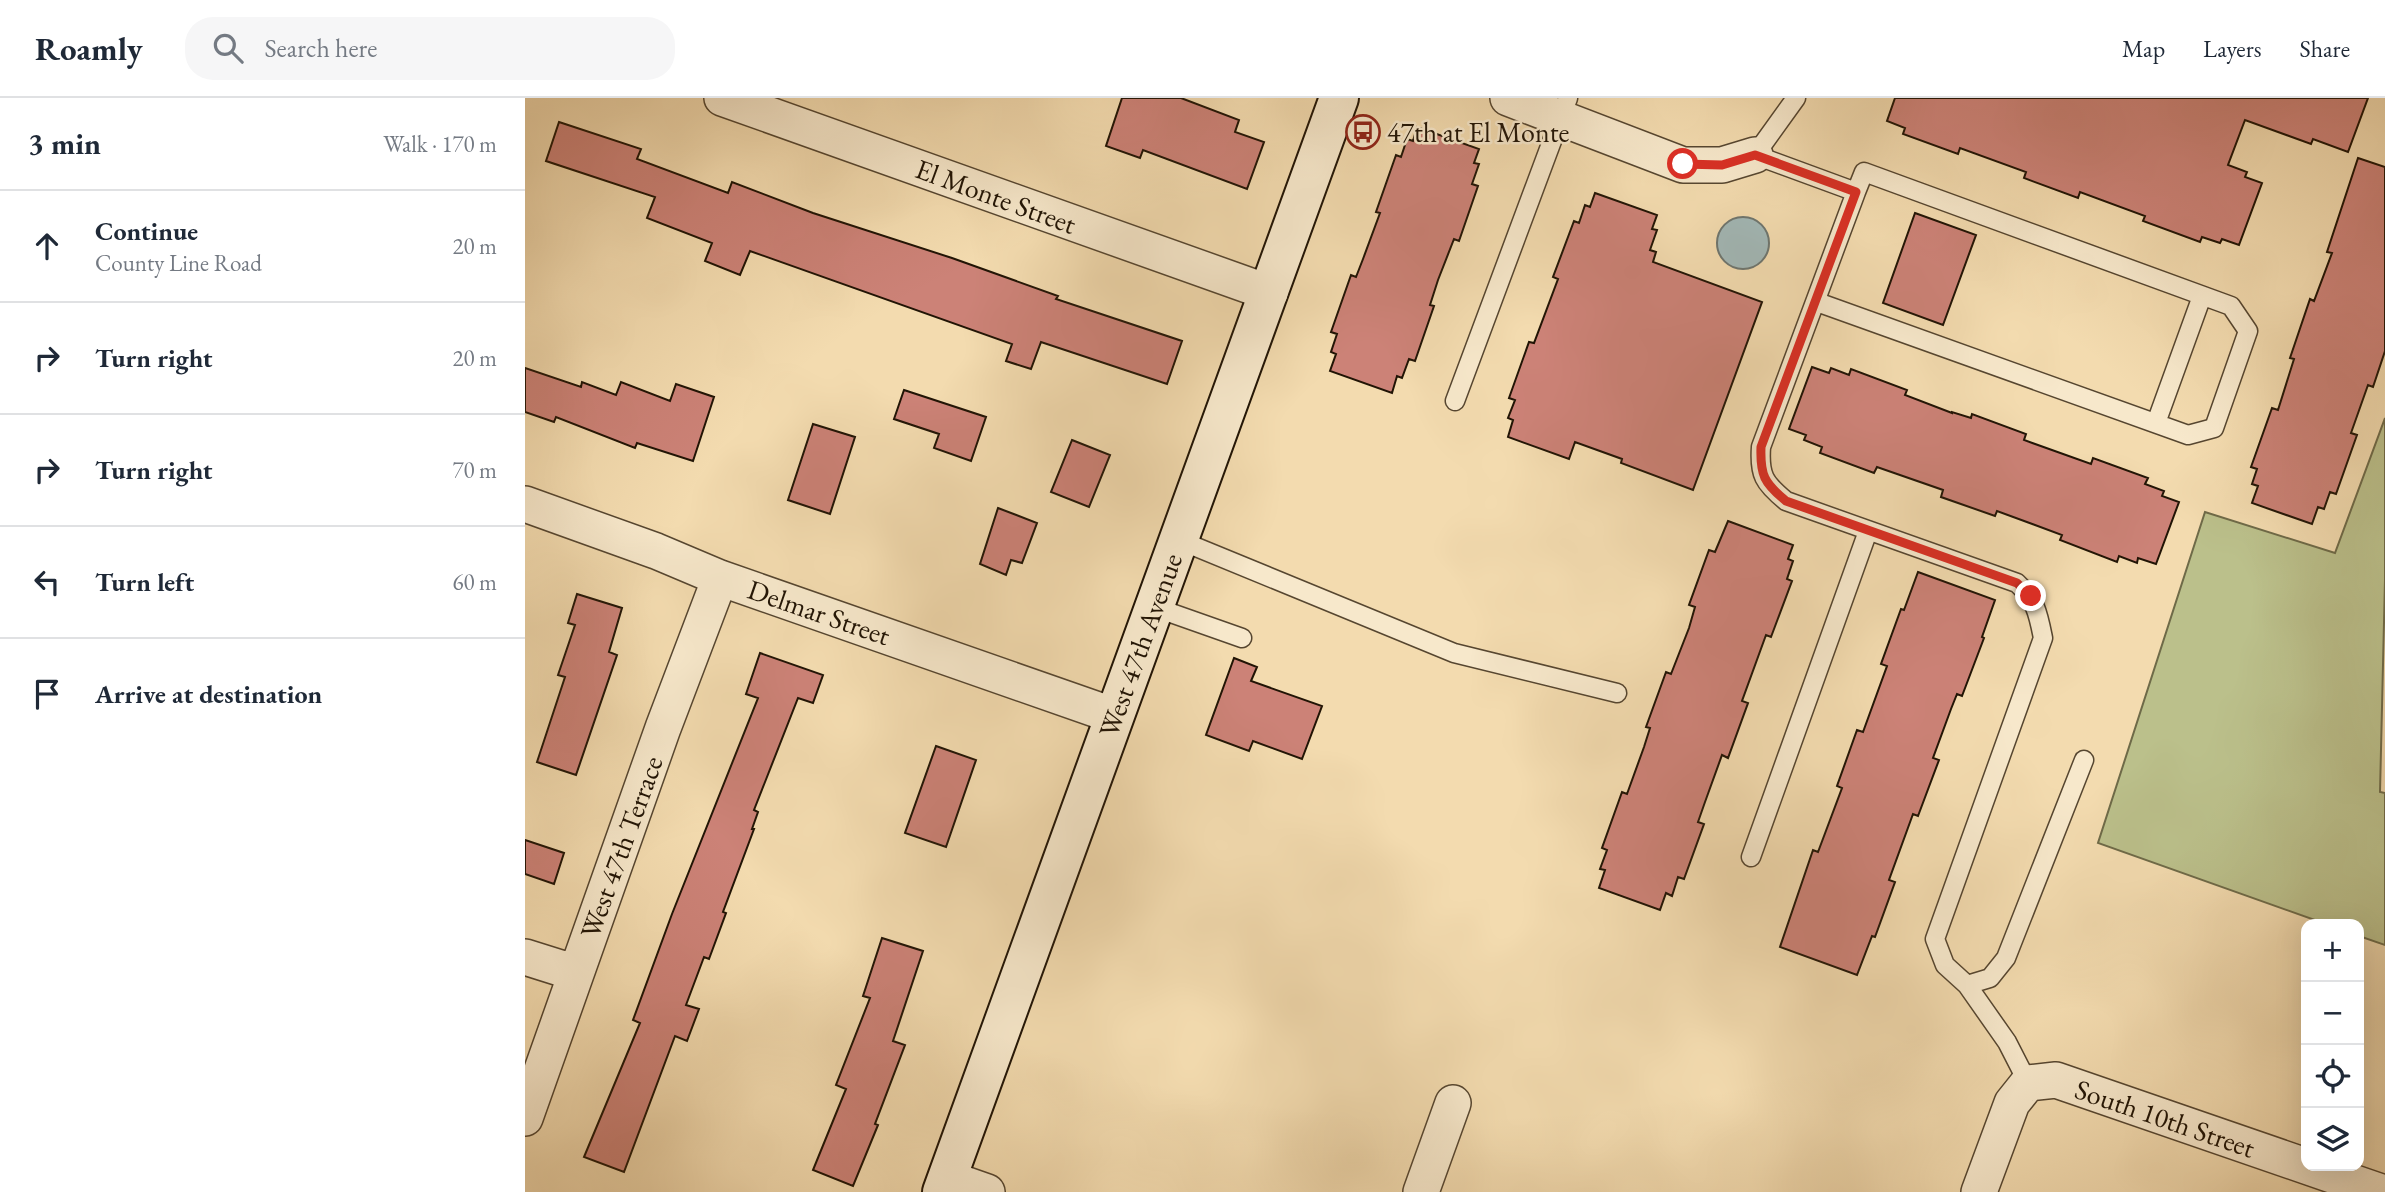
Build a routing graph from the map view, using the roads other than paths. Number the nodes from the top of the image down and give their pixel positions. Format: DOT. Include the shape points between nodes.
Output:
graph roads {
  1 [pos="722,98"];
  2 [pos="1339,98"];
  3 [pos="1508,98"];
  4 [pos="1796,98"];
  5 [pos="1564,108"];
  6 [pos="1755,155"];
  7 [pos="1856,192"];
  8 [pos="1270,293"];
  9 [pos="2202,296"];
  10 [pos="1817,302"];
  11 [pos="1455,401"];
  12 [pos="2155,423"];
  13 [pos="525,504"];
  14 [pos="1868,531"];
  15 [pos="1179,540"];
  16 [pos="720,578"];
  17 [pos="1154,607"];
  18 [pos="1242,638"];
  19 [pos="1617,693"];
  20 [pos="1115,716"];
  21 [pos="2084,760"];
  22 [pos="1751,857"];
  23 [pos="525,957"];
  24 [pos="576,973"];
  25 [pos="1967,985"];
  26 [pos="2028,1083"];
  27 [pos="1453,1103"];
  28 [pos="525,1118"];
  29 [pos="944,1185"];
  30 [pos="987,1192"];
  31 [pos="1421,1192"];
  32 [pos="1979,1192"];
  33 [pos="2381,1192"];
  1 -- 8 [label="street, El Monte Street"];
  2 -- 8 [label="street, West 47th Avenue"];
  3 -- 5 [label="street"];
  4 -- 6 [label="lane"];
  5 -- 6 [label="street" via="1683,164 1722,165"];
  5 -- 11 [label="lane"];
  6 -- 7 [label="lane"];
  7 -- 9 [label="lane" via="1864,172"];
  7 -- 10 [label="lane"];
  8 -- 15 [label="street, West 47th Avenue"];
  9 -- 12 [label="lane"];
  9 -- 12 [label="lane" via="2231,306 2248,331 2214,428 2188,435"];
  10 -- 12 [label="lane"];
  10 -- 14 [label="lane" via="1761,447 1760,468 1769,488 1786,501"];
  13 -- 16 [label="street, Delmar Street"];
  14 -- 22 [label="lane"];
  14 -- 25 [label="lane" via="2017,583 2031,596 2039,616 2043,638 1935,939 1945,965"];
  15 -- 17 [label="street, West 47th Avenue"];
  15 -- 19 [label="lane" via="1454,653"];
  16 -- 20 [label="street, Delmar Street"];
  16 -- 24 [label="street, West 47th Terrace"];
  17 -- 18 [label="lane"];
  17 -- 20 [label="street, West 47th Avenue"];
  20 -- 29 [label="street, West 47th Avenue"];
  21 -- 25 [label="lane" via="2006,958 1990,978"];
  23 -- 24 [label="street"];
  24 -- 28 [label="street, West 47th Terrace"];
  25 -- 26 [label="lane" via="2007,1042"];
  26 -- 32 [label="street" via="2012,1103"];
  26 -- 33 [label="street, South 10th Street" via="2056,1080"];
  27 -- 31 [label="street"];
  29 -- 30 [label="street"];
}
